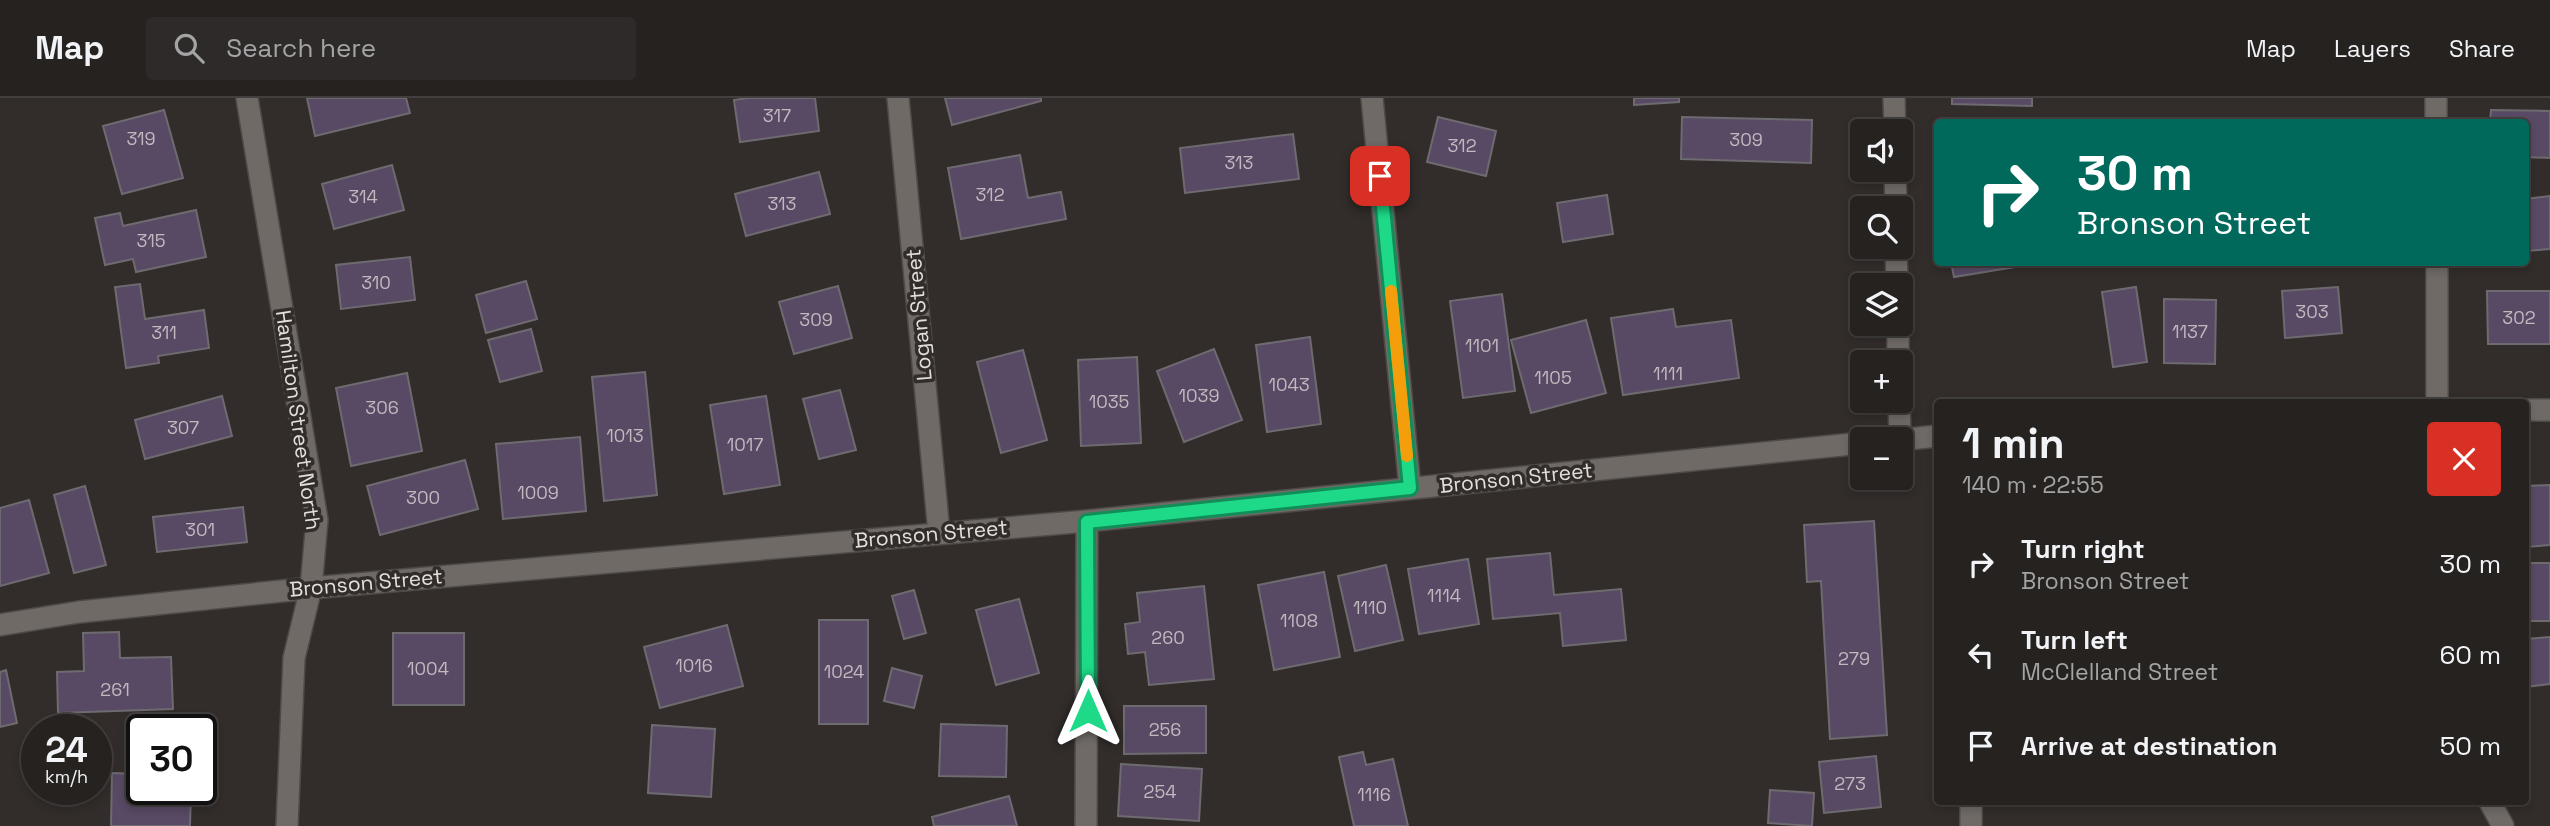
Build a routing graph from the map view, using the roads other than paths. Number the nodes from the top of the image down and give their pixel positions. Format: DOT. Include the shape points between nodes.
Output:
graph roads {
  1 [pos="247,98"];
  2 [pos="898,98"];
  3 [pos="1372,98"];
  4 [pos="1894,98"];
  5 [pos="2436,98"];
  6 [pos="1895,119"];
  7 [pos="2437,119"];
  8 [pos="2437,266"];
  9 [pos="2437,399"];
  10 [pos="2529,410"];
  11 [pos="2550,410"];
  12 [pos="1934,436"];
  13 [pos="1913,438"];
  14 [pos="1850,444"];
  15 [pos="1410,488"];
  16 [pos="1087,522"];
  17 [pos="939,533"];
  18 [pos="311,588"];
  19 [pos="0,625"];
  20 [pos="1971,805"];
  21 [pos="2492,805"];
  22 [pos="286,826"];
  23 [pos="1086,826"];
  24 [pos="1971,826"];
  25 [pos="2503,826"];
  1 -- 18 [label="street, Hamilton Street North" via="317,520"];
  2 -- 17 [label="street, Logan Street"];
  3 -- 15 [label="street"];
  4 -- 6 [label="street"];
  5 -- 7 [label="street"];
  8 -- 9 [label="street"];
  10 -- 11 [label="street"];
  12 -- 13 [label="street"];
  14 -- 15 [label="street, Bronson Street"];
  15 -- 16 [label="street, Bronson Street"];
  16 -- 17 [label="street, Bronson Street"];
  16 -- 23 [label="street"];
  17 -- 18 [label="street, Bronson Street"];
  18 -- 19 [label="street, Bronson Street" via="79,611"];
  18 -- 22 [label="street, Hamilton Street North" via="294,658"];
  20 -- 24 [label="street"];
  21 -- 25 [label="street"];
}
